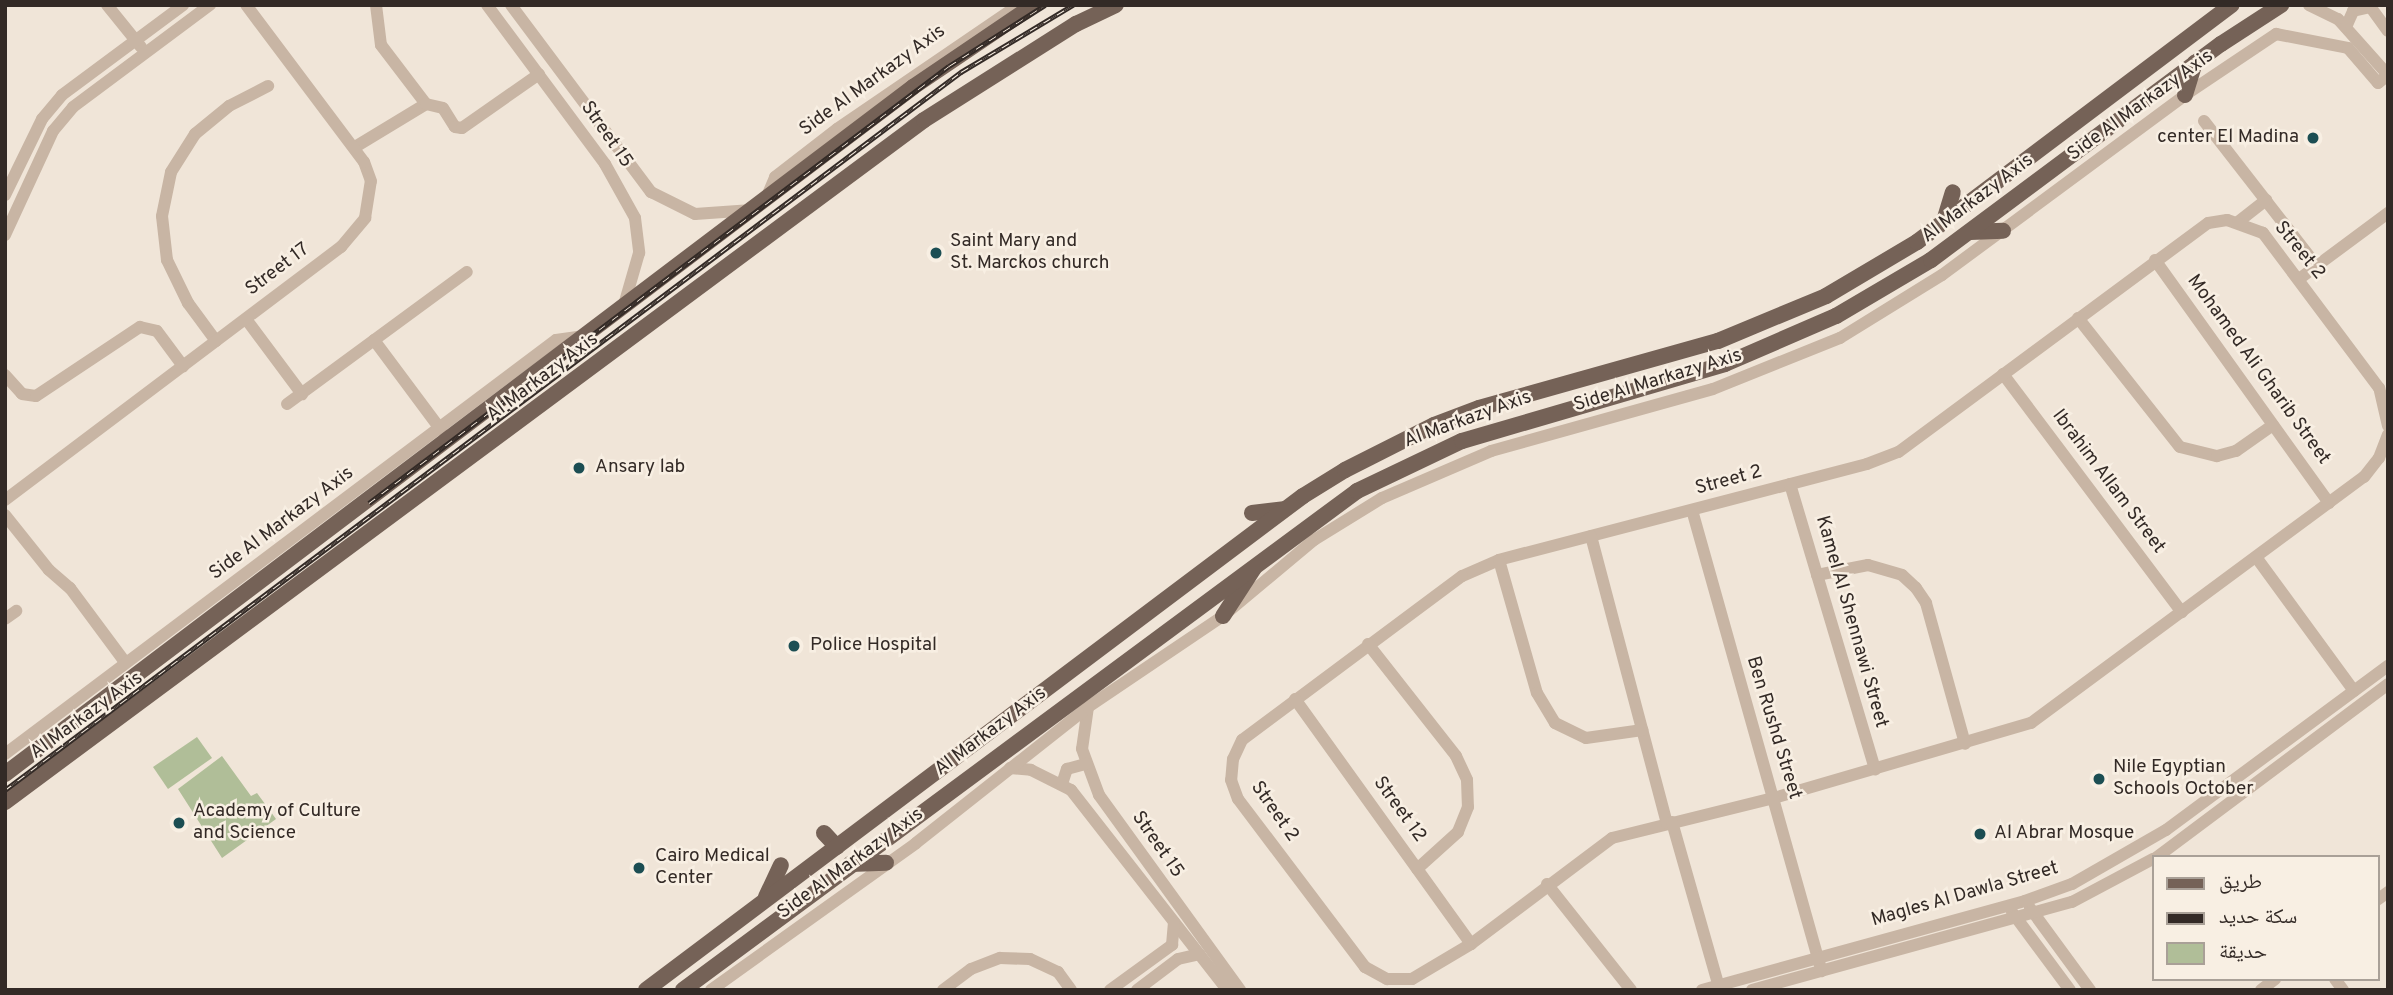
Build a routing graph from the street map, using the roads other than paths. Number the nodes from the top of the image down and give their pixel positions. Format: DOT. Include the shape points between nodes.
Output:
graph roads {
  1 [pos="107,5"];
  2 [pos="183,5"];
  3 [pos="210,5"];
  4 [pos="246,5"];
  5 [pos="376,5"];
  6 [pos="487,5"];
  7 [pos="510,5"];
  8 [pos="1019,5"];
  9 [pos="1034,5"];
  10 [pos="1116,5"];
  11 [pos="2232,5"];
  12 [pos="2281,5"];
  13 [pos="2309,5"];
  14 [pos="2369,6"];
  15 [pos="2346,27"];
  16 [pos="2388,31"];
  17 [pos="135,40"];
  18 [pos="145,53"];
  19 [pos="2195,63"];
  20 [pos="539,74"];
  21 [pos="2384,77"];
  22 [pos="268,86"];
  23 [pos="2185,95"];
  24 [pos="426,104"];
  25 [pos="2204,121"];
  26 [pos="355,147"];
  27 [pos="1953,192"];
  28 [pos="5,195"];
  29 [pos="2266,200"];
  30 [pos="759,206"];
  31 [pos="2388,213"];
  32 [pos="1944,221"];
  33 [pos="2238,222"];
  34 [pos="2003,231"];
  35 [pos="1970,232"];
  36 [pos="5,235"];
  37 [pos="2155,260"];
  38 [pos="2317,265"];
  39 [pos="467,272"];
  40 [pos="2299,279"];
  41 [pos="624,304"];
  42 [pos="2078,318"];
  43 [pos="246,319"];
  44 [pos="583,336"];
  45 [pos="374,340"];
  46 [pos="216,341"];
  47 [pos="183,366"];
  48 [pos="2003,374"];
  49 [pos="5,375"];
  50 [pos="1587,378"];
  51 [pos="509,391"];
  52 [pos="1628,393"];
  53 [pos="302,394"];
  54 [pos="1529,394"];
  55 [pos="287,404"];
  56 [pos="1567,408"];
  57 [pos="529,415"];
  58 [pos="2273,425"];
  59 [pos="2388,426"];
  60 [pos="441,430"];
  61 [pos="2388,435"];
  62 [pos="1790,484"];
  63 [pos="8,493"];
  64 [pos="2329,503"];
  65 [pos="1286,509"];
  66 [pos="1692,510"];
  67 [pos="1252,513"];
  68 [pos="5,515"];
  69 [pos="1591,536"];
  70 [pos="2256,557"];
  71 [pos="1260,558"];
  72 [pos="1499,560"];
  73 [pos="1817,575"];
  74 [pos="2182,612"];
  75 [pos="1223,616"];
  76 [pos="1368,644"];
  77 [pos="125,662"];
  78 [pos="2388,666"];
  79 [pos="2388,684"];
  80 [pos="2354,691"];
  81 [pos="1295,699"];
  82 [pos="1088,707"];
  83 [pos="1642,730"];
  84 [pos="1965,744"];
  85 [pos="5,754"];
  86 [pos="1086,764"];
  87 [pos="2252,767"];
  88 [pos="1010,768"];
  89 [pos="1875,770"];
  90 [pos="5,774"];
  91 [pos="2261,779"];
  92 [pos="1062,784"];
  93 [pos="1774,798"];
  94 [pos="5,802"];
  95 [pos="1669,823"];
  96 [pos="824,833"];
  97 [pos="837,847"];
  98 [pos="2159,855"];
  99 [pos="2152,860"];
  100 [pos="886,863"];
  101 [pos="850,864"];
  102 [pos="781,865"];
  103 [pos="1417,869"];
  104 [pos="1547,884"];
  105 [pos="764,901"];
  106 [pos="2025,901"];
  107 [pos="2008,906"];
  108 [pos="2034,913"];
  109 [pos="2017,918"];
  110 [pos="1174,922"];
  111 [pos="1471,944"];
  112 [pos="1199,954"];
  113 [pos="1818,956"];
  114 [pos="1822,971"];
  115 [pos="1226,983"];
  116 [pos="1718,984"];
  117 [pos="646,990"];
  118 [pos="684,990"];
  119 [pos="711,990"];
  120 [pos="943,990"];
  121 [pos="1071,990"];
  122 [pos="1110,990"];
  123 [pos="1137,990"];
  124 [pos="1240,990"];
  125 [pos="1632,990"];
  126 [pos="1702,990"];
  127 [pos="1752,990"];
  128 [pos="2070,990"];
  129 [pos="2090,990"];
  1 -- 17 [label="street"];
  2 -- 17 [label="street"];
  3 -- 18 [label="street"];
  4 -- 26 [label="street, Street 17"];
  5 -- 24 [label="street" via="381,45"];
  6 -- 20 [label="street, Street 15"];
  7 -- 30 [label="street, Street 15" via="651,192 695,214"];
  8 -- 30 [label="street, Side Al Markazy Axis" via="837,129 775,177"];
  9 -- 30 [label="main road, Al Markazy Axis" via="922,80"];
  10 -- 57 [label="main road, Al Markazy Axis" via="1076,24 924,120 617,359"];
  11 -- 32 [label="main road, Al Markazy Axis"];
  12 -- 19 [label="main road, Al Markazy Axis"];
  13 -- 15 [label="street"];
  14 -- 15 [label="street" via="2353,11"];
  14 -- 16 [label="street"];
  15 -- 21 [label="street"];
  17 -- 18 [label="street"];
  17 -- 28 [label="street" via="70,88 49,111"];
  18 -- 36 [label="street" via="73,107 52,131"];
  19 -- 23 [label="main road"];
  19 -- 35 [label="main road, Al Markazy Axis"];
  20 -- 24 [label="street" via="462,128 455,127 443,108"];
  20 -- 41 [label="street, Street 15" via="605,164 635,218 639,253"];
  21 -- 23 [label="street, Side Al Markazy Axis" via="2348,48 2276,34"];
  22 -- 46 [label="street" via="229,106 195,134 171,172 162,216 167,260"];
  23 -- 34 [label="street, Side Al Markazy Axis"];
  24 -- 26 [label="street"];
  25 -- 29 [label="street"];
  26 -- 43 [label="street, Street 17" via="371,181 365,218 341,247"];
  27 -- 32 [label="main road"];
  29 -- 33 [label="street"];
  29 -- 38 [label="street"];
  30 -- 41 [label="main road, Al Markazy Axis"];
  31 -- 38 [label="street"];
  32 -- 50 [label="main road, Al Markazy Axis" via="1865,275 1770,321 1664,358"];
  33 -- 37 [label="street, Street 2" via="2208,223"];
  33 -- 40 [label="street, Street 2" via="2263,233"];
  34 -- 35 [label="main road"];
  34 -- 75 [label="street, Side Al Markazy Axis" via="1909,298 1840,338 1713,388 1491,451 1417,480 1314,540"];
  35 -- 52 [label="main road, Al Markazy Axis" via="1836,316 1725,364"];
  37 -- 42 [label="street, Street 2"];
  37 -- 58 [label="street, Mohamed Ali Gharib Street"];
  38 -- 40 [label="street"];
  39 -- 45 [label="street"];
  40 -- 59 [label="street, Street 2" via="2379,388"];
  41 -- 44 [label="main road, Al Markazy Axis"];
  42 -- 48 [label="street, Street 2"];
  42 -- 58 [label="street" via="2180,447 2217,456 2236,451"];
  43 -- 46 [label="street, Street 17"];
  43 -- 53 [label="street"];
  44 -- 51 [label="main road, Al Markazy Axis"];
  44 -- 60 [label="street, Side Al Markazy Axis" via="556,340"];
  45 -- 53 [label="street"];
  45 -- 60 [label="street"];
  46 -- 47 [label="street, Street 17"];
  47 -- 49 [label="street" via="157,331 140,327 36,396 22,394"];
  47 -- 63 [label="street, Street 17"];
  48 -- 62 [label="street, Street 2" via="1898,452"];
  48 -- 74 [label="street, Ibrahim Allam Street"];
  50 -- 52 [label="main road" via="1586,388 1591,393"];
  50 -- 54 [label="main road, Al Markazy Axis"];
  51 -- 57 [label="main road" via="514,404"];
  51 -- 90 [label="main road, Al Markazy Axis"];
  52 -- 56 [label="main road, Al Markazy Axis"];
  53 -- 55 [label="street"];
  54 -- 56 [label="main road" via="1565,393 1570,402"];
  54 -- 65 [label="main road, Al Markazy Axis" via="1479,408 1389,446"];
  56 -- 71 [label="main road, Al Markazy Axis" via="1462,441 1399,468 1356,491"];
  57 -- 94 [label="main road, Al Markazy Axis"];
  58 -- 64 [label="street, Mohamed Ali Gharib Street"];
  60 -- 77 [label="street, Side Al Markazy Axis"];
  61 -- 64 [label="street, Street 2" via="2379,458 2364,477"];
  62 -- 66 [label="street, Street 2"];
  62 -- 73 [label="street, Kamel Al Shennawi Street"];
  64 -- 70 [label="street, Street 2"];
  65 -- 67 [label="main road"];
  65 -- 97 [label="main road, Al Markazy Axis"];
  66 -- 69 [label="street, Street 2"];
  66 -- 93 [label="street, Ben Rushd Street"];
  68 -- 77 [label="street" via="46,567 70,588"];
  69 -- 72 [label="street, Street 2"];
  69 -- 83 [label="street"];
  70 -- 74 [label="street, Street 2"];
  70 -- 80 [label="street"];
  71 -- 75 [label="main road"];
  71 -- 101 [label="main road, Al Markazy Axis"];
  72 -- 76 [label="street, Street 2" via="1462,576"];
  72 -- 83 [label="street" via="1537,693 1555,723 1586,738"];
  73 -- 84 [label="street" via="1868,565 1902,575 1916,588 1926,603"];
  73 -- 89 [label="street, Kamel Al Shennawi Street"];
  74 -- 84 [label="street, Street 2" via="2031,723"];
  75 -- 82 [label="street, Side Al Markazy Axis"];
  76 -- 81 [label="street, Street 2"];
  76 -- 103 [label="street" via="1456,756 1467,780 1468,807 1458,832"];
  77 -- 85 [label="street, Side Al Markazy Axis"];
  78 -- 80 [label="street, Magles Al Dawla Street"];
  79 -- 91 [label="street, Magles Al Dawla Street"];
  80 -- 87 [label="street, Magles Al Dawla Street"];
  81 -- 103 [label="street, Street 12"];
  81 -- 111 [label="street, Street 2" via="1242,740 1233,759 1231,780 1238,799 1365,967 1387,979 1412,979"];
  82 -- 86 [label="street, Street 15" via="1083,725"];
  82 -- 88 [label="street, Side Al Markazy Axis"];
  83 -- 95 [label="street"];
  84 -- 89 [label="street, Street 2"];
  86 -- 92 [label="street" via="1067,769"];
  86 -- 115 [label="street, Street 15" via="1112,815"];
  87 -- 91 [label="street"];
  87 -- 106 [label="street, Magles Al Dawla Street" via="2136,851 2072,884"];
  88 -- 92 [label="street, Street 15" via="1031,770"];
  88 -- 100 [label="street, Side Al Markazy Axis"];
  89 -- 93 [label="street, Street 2"];
  91 -- 98 [label="street, Magles Al Dawla Street"];
  92 -- 110 [label="street, Street 15" via="1085,805"];
  93 -- 95 [label="street, Street 2"];
  93 -- 113 [label="street, Ben Rushd Street"];
  95 -- 104 [label="street, Street 2" via="1612,838"];
  95 -- 116 [label="street"];
  96 -- 97 [label="main road"];
  97 -- 105 [label="main road, Al Markazy Axis"];
  99 -- 108 [label="street, Magles Al Dawla Street" via="2096,892"];
  100 -- 101 [label="main road"];
  100 -- 119 [label="street, Side Al Markazy Axis"];
  101 -- 118 [label="main road, Al Markazy Axis"];
  102 -- 105 [label="main road"];
  103 -- 111 [label="street, Street 12"];
  104 -- 111 [label="street, Street 2"];
  104 -- 125 [label="street"];
  105 -- 117 [label="main road, Al Markazy Axis"];
  106 -- 107 [label="street, Magles Al Dawla Street"];
  106 -- 108 [label="street"];
  107 -- 109 [label="street"];
  107 -- 113 [label="street, Magles Al Dawla Street"];
  108 -- 109 [label="street, Magles Al Dawla Street"];
  108 -- 129 [label="street"];
  109 -- 114 [label="street, Magles Al Dawla Street"];
  109 -- 128 [label="street"];
  110 -- 112 [label="street, Street 15"];
  110 -- 122 [label="street" via="1171,945"];
  112 -- 115 [label="street, Street 15"];
  112 -- 123 [label="street" via="1178,959"];
  113 -- 114 [label="street, Ben Rushd Street"];
  113 -- 116 [label="street, Magles Al Dawla Street"];
  114 -- 127 [label="street, Magles Al Dawla Street"];
  115 -- 124 [label="street, Street 15"];
  116 -- 126 [label="street, Magles Al Dawla Street"];
  120 -- 121 [label="street" via="971,969 1000,958 1030,959 1058,972"];
}
